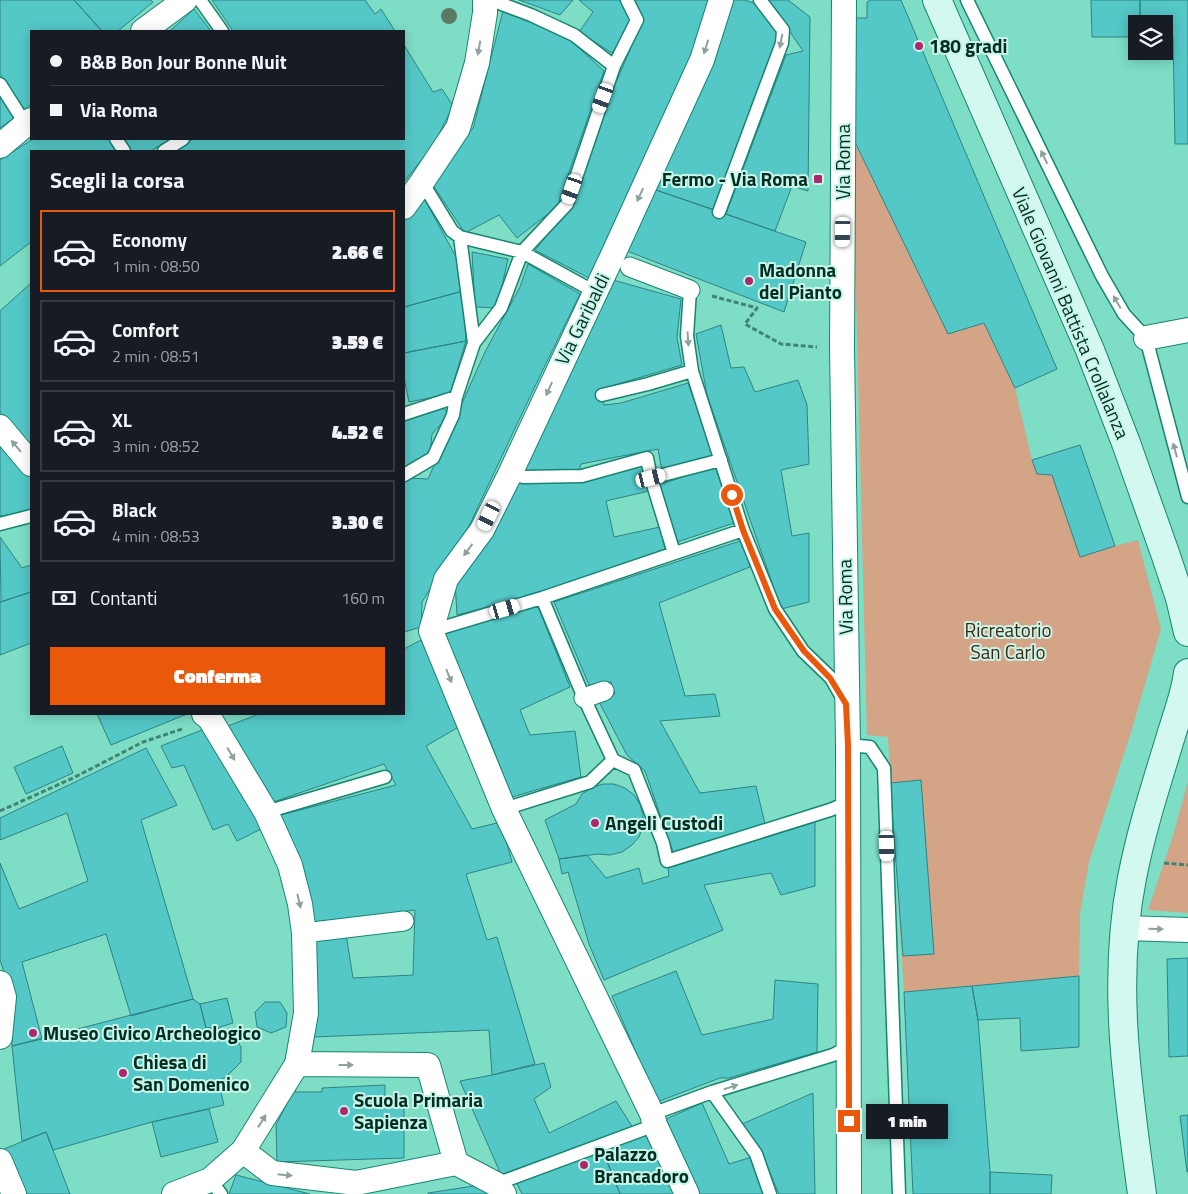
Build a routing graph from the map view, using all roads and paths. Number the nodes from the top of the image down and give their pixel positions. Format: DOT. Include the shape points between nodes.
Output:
graph roads {
  1 [pos="200,0"];
  2 [pos="485,0"];
  3 [pos="491,0"];
  4 [pos="627,0"];
  5 [pos="721,0"];
  6 [pos="760,0"];
  7 [pos="844,0"];
  8 [pos="938,0"];
  9 [pos="967,0"];
  10 [pos="171,4"];
  11 [pos="144,30"];
  12 [pos="221,30"];
  13 [pos="614,66"];
  14 [pos="0,84"];
  15 [pos="29,123"];
  16 [pos="181,140"];
  17 [pos="0,146"];
  18 [pos="166,150"];
  19 [pos="422,182"];
  20 [pos="405,206"];
  21 [pos="719,212"];
  22 [pos="460,237"];
  23 [pos="522,252"];
  24 [pos="630,267"];
  25 [pos="690,290"];
  26 [pos="595,292"];
  27 [pos="1188,330"];
  28 [pos="1146,338"];
  29 [pos="474,343"];
  30 [pos="842,348"];
  31 [pos="692,371"];
  32 [pos="602,395"];
  33 [pos="456,397"];
  34 [pos="405,414"];
  35 [pos="0,427"];
  36 [pos="721,460"];
  37 [pos="30,463"];
  38 [pos="405,474"];
  39 [pos="510,474"];
  40 [pos="651,478"];
  41 [pos="1188,497"];
  42 [pos="30,516"];
  43 [pos="0,524"];
  44 [pos="743,530"];
  45 [pos="674,553"];
  46 [pos="542,598"];
  47 [pos="431,631"];
  48 [pos="1188,632"];
  49 [pos="1188,673"];
  50 [pos="604,691"];
  51 [pos="584,698"];
  52 [pos="846,704"];
  53 [pos="207,717"];
  54 [pos="848,745"];
  55 [pos="613,760"];
  56 [pos="385,777"];
  57 [pos="847,802"];
  58 [pos="504,809"];
  59 [pos="0,811"];
  60 [pos="266,812"];
  61 [pos="404,921"];
  62 [pos="1124,928"];
  63 [pos="1188,930"];
  64 [pos="304,933"];
  65 [pos="0,983"];
  66 [pos="0,1037"];
  67 [pos="848,1047"];
  68 [pos="297,1064"];
  69 [pos="712,1092"];
  70 [pos="653,1120"];
  71 [pos="243,1151"];
  72 [pos="0,1161"];
  73 [pos="456,1163"];
  74 [pos="215,1187"];
  75 [pos="354,1188"];
  76 [pos="500,1189"];
  77 [pos="14,1194"];
  78 [pos="174,1194"];
  79 [pos="687,1194"];
  80 [pos="770,1194"];
  81 [pos="849,1194"];
  82 [pos="899,1194"];
  83 [pos="1142,1194"];
  1 -- 12 [label="lane"];
  2 -- 19 [label="street, one-way" via="476,63 458,128"];
  3 -- 13 [label="lane" via="574,35"];
  4 -- 13 [label="lane" via="637,20"];
  5 -- 26 [label="street, Via Garibaldi, one-way" via="702,60"];
  6 -- 21 [label="lane, one-way" via="783,30 782,43"];
  7 -- 30 [label="street, Via Roma"];
  8 -- 48 [label="main road, Viale Giovanni Battista Crollalanza" via="1090,350 1163,548"];
  28 -- 9 [label="lane, one-way" via="1124,314 1102,276"];
  10 -- 11 [label="street"];
  13 -- 23 [label="lane" via="566,204"];
  14 -- 15 [label="lane"];
  15 -- 17 [label="street"];
  16 -- 18 [label="lane"];
  19 -- 20 [label="street"];
  19 -- 22 [label="lane" via="452,231"];
  22 -- 23 [label="lane"];
  22 -- 29 [label="lane"];
  23 -- 26 [label="lane"];
  23 -- 29 [label="lane" via="501,308"];
  24 -- 25 [label="street"];
  25 -- 30 [label="path" via="756,308 745,324 780,344"];
  25 -- 31 [label="lane, one-way" via="687,336"];
  26 -- 39 [label="street, Via Garibaldi, one-way"];
  27 -- 28 [label="street"];
  41 -- 28 [label="lane, one-way"];
  29 -- 33 [label="lane"];
  30 -- 52 [label="street, Via Roma"];
  31 -- 32 [label="lane"];
  31 -- 36 [label="lane"];
  33 -- 34 [label="lane"];
  33 -- 38 [label="lane" via="452,415 433,458"];
  37 -- 35 [label="street, one-way"];
  36 -- 40 [label="lane"];
  36 -- 44 [label="lane"];
  39 -- 40 [label="lane" via="523,477 582,476 648,458"];
  39 -- 47 [label="street, Via Garibaldi, one-way" via="482,530 446,580"];
  40 -- 45 [label="lane"];
  42 -- 43 [label="lane"];
  44 -- 45 [label="lane"];
  44 -- 52 [label="lane" via="775,609 804,651 830,678"];
  45 -- 46 [label="lane"];
  46 -- 47 [label="lane"];
  46 -- 51 [label="lane"];
  47 -- 58 [label="street, one-way"];
  49 -- 62 [label="main road" via="1143,827"];
  50 -- 51 [label="street"];
  51 -- 55 [label="lane"];
  52 -- 54 [label="street, Via Roma"];
  53 -- 59 [label="path" via="143,742"];
  53 -- 60 [label="street, one-way"];
  54 -- 57 [label="street, Via Roma"];
  54 -- 82 [label="lane" via="870,746 884,768"];
  55 -- 57 [label="lane" via="634,770 664,843 667,861"];
  55 -- 58 [label="lane" via="590,782"];
  56 -- 60 [label="lane"];
  57 -- 67 [label="street, Via Roma"];
  58 -- 70 [label="street"];
  60 -- 64 [label="street, one-way" via="290,865"];
  61 -- 64 [label="street"];
  62 -- 63 [label="street, one-way"];
  62 -- 83 [label="main road" via="1122,986 1126,1077"];
  64 -- 68 [label="street" via="306,1013"];
  65 -- 66 [label="street" via="4,997"];
  69 -- 67 [label="lane, one-way"];
  67 -- 81 [label="street, Via Roma"];
  71 -- 68 [label="street, one-way"];
  68 -- 73 [label="street, one-way" via="428,1066"];
  69 -- 70 [label="lane"];
  69 -- 80 [label="lane" via="756,1154"];
  70 -- 76 [label="lane"];
  70 -- 79 [label="street"];
  71 -- 74 [label="street"];
  71 -- 75 [label="street, one-way" via="272,1173"];
  72 -- 77 [label="street"];
  73 -- 75 [label="street"];
  73 -- 76 [label="street"];
  74 -- 78 [label="street"];
}
